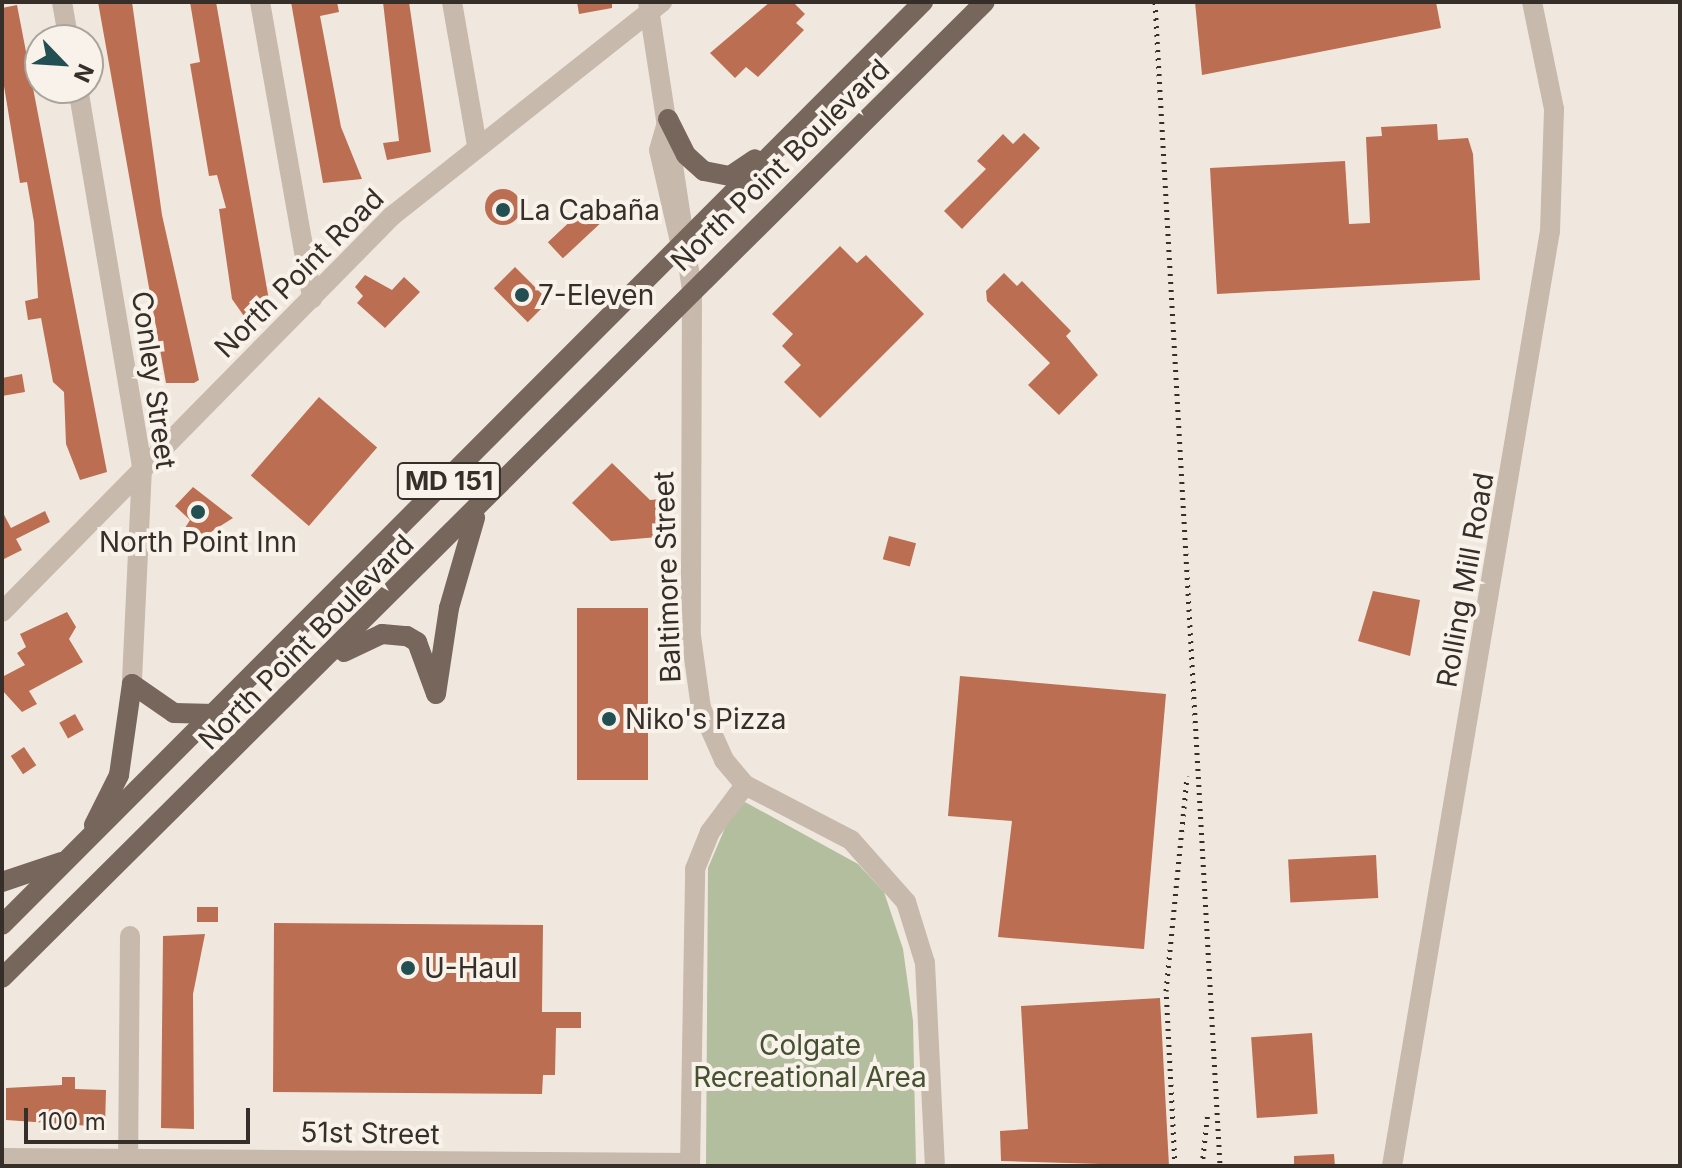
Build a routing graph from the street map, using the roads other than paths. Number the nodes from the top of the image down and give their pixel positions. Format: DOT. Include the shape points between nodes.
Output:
graph roads {
  1 [pos="62,2"];
  2 [pos="260,2"];
  3 [pos="452,2"];
  4 [pos="923,2"];
  5 [pos="985,2"];
  6 [pos="1532,2"];
  7 [pos="653,5"];
  8 [pos="66,24"];
  9 [pos="81,104"];
  10 [pos="809,117"];
  11 [pos="668,119"];
  12 [pos="477,145"];
  13 [pos="683,248"];
  14 [pos="692,290"];
  15 [pos="312,298"];
  16 [pos="142,468"];
  17 [pos="479,509"];
  18 [pos="2,612"];
  19 [pos="333,657"];
  20 [pos="132,684"];
  21 [pos="215,714"];
  22 [pos="745,785"];
  23 [pos="86,842"];
  24 [pos="68,859"];
  25 [pos="2,882"];
  26 [pos="93,889"];
  27 [pos="2,925"];
  28 [pos="130,936"];
  29 [pos="2,978"];
  30 [pos="2,996"];
  31 [pos="2,1158"];
  32 [pos="128,1162"];
  33 [pos="316,1163"];
  34 [pos="690,1164"];
  35 [pos="501,1165"];
  36 [pos="935,1166"];
  37 [pos="1392,1166"];
  1 -- 8 [label="street"];
  2 -- 15 [label="street"];
  3 -- 12 [label="street"];
  4 -- 10 [label="main road, North Point Boulevard / MD 151"];
  5 -- 14 [label="main road, North Point Boulevard / MD 151"];
  6 -- 37 [label="street, Rolling Mill Road" via="1554,109 1550,231"];
  7 -- 11 [label="street, Baltimore Street"];
  7 -- 12 [label="street, North Point Road"];
  9 -- 16 [label="street, Conley Street"];
  10 -- 11 [label="main road" via="730,176 693,164"];
  10 -- 13 [label="main road, North Point Boulevard / MD 151"];
  11 -- 13 [label="street, Baltimore Street"];
  12 -- 15 [label="street, North Point Road" via="392,216"];
  13 -- 14 [label="street, Baltimore Street"];
  13 -- 21 [label="main road, North Point Boulevard / MD 151"];
  14 -- 17 [label="main road, North Point Boulevard / MD 151"];
  14 -- 22 [label="street, Baltimore Street" via="695,674 706,724"];
  15 -- 16 [label="street, North Point Road"];
  16 -- 18 [label="street, North Point Road"];
  16 -- 20 [label="street, Conley Street"];
  17 -- 19 [label="main road, North Point Boulevard / MD 151"];
  17 -- 19 [label="main road" via="449,608 436,694 417,642 397,632"];
  19 -- 26 [label="main road, North Point Boulevard / MD 151"];
  20 -- 21 [label="main road" via="174,713"];
  20 -- 23 [label="main road" via="119,775"];
  21 -- 23 [label="main road, North Point Boulevard / MD 151"];
  22 -- 34 [label="street" via="710,832 695,869"];
  22 -- 36 [label="street" via="851,840 906,902 925,963"];
  23 -- 24 [label="main road, North Point Boulevard / MD 151"];
  24 -- 25 [label="main road"];
  24 -- 27 [label="main road, North Point Boulevard / MD 151"];
  26 -- 29 [label="main road, North Point Boulevard / MD 151"];
  26 -- 30 [label="main road"];
  28 -- 32 [label="street"];
  31 -- 32 [label="street, 51st Street"];
  32 -- 33 [label="street, 51st Street"];
  33 -- 35 [label="street, 51st Street"];
  34 -- 35 [label="street, 51st Street"];
}
